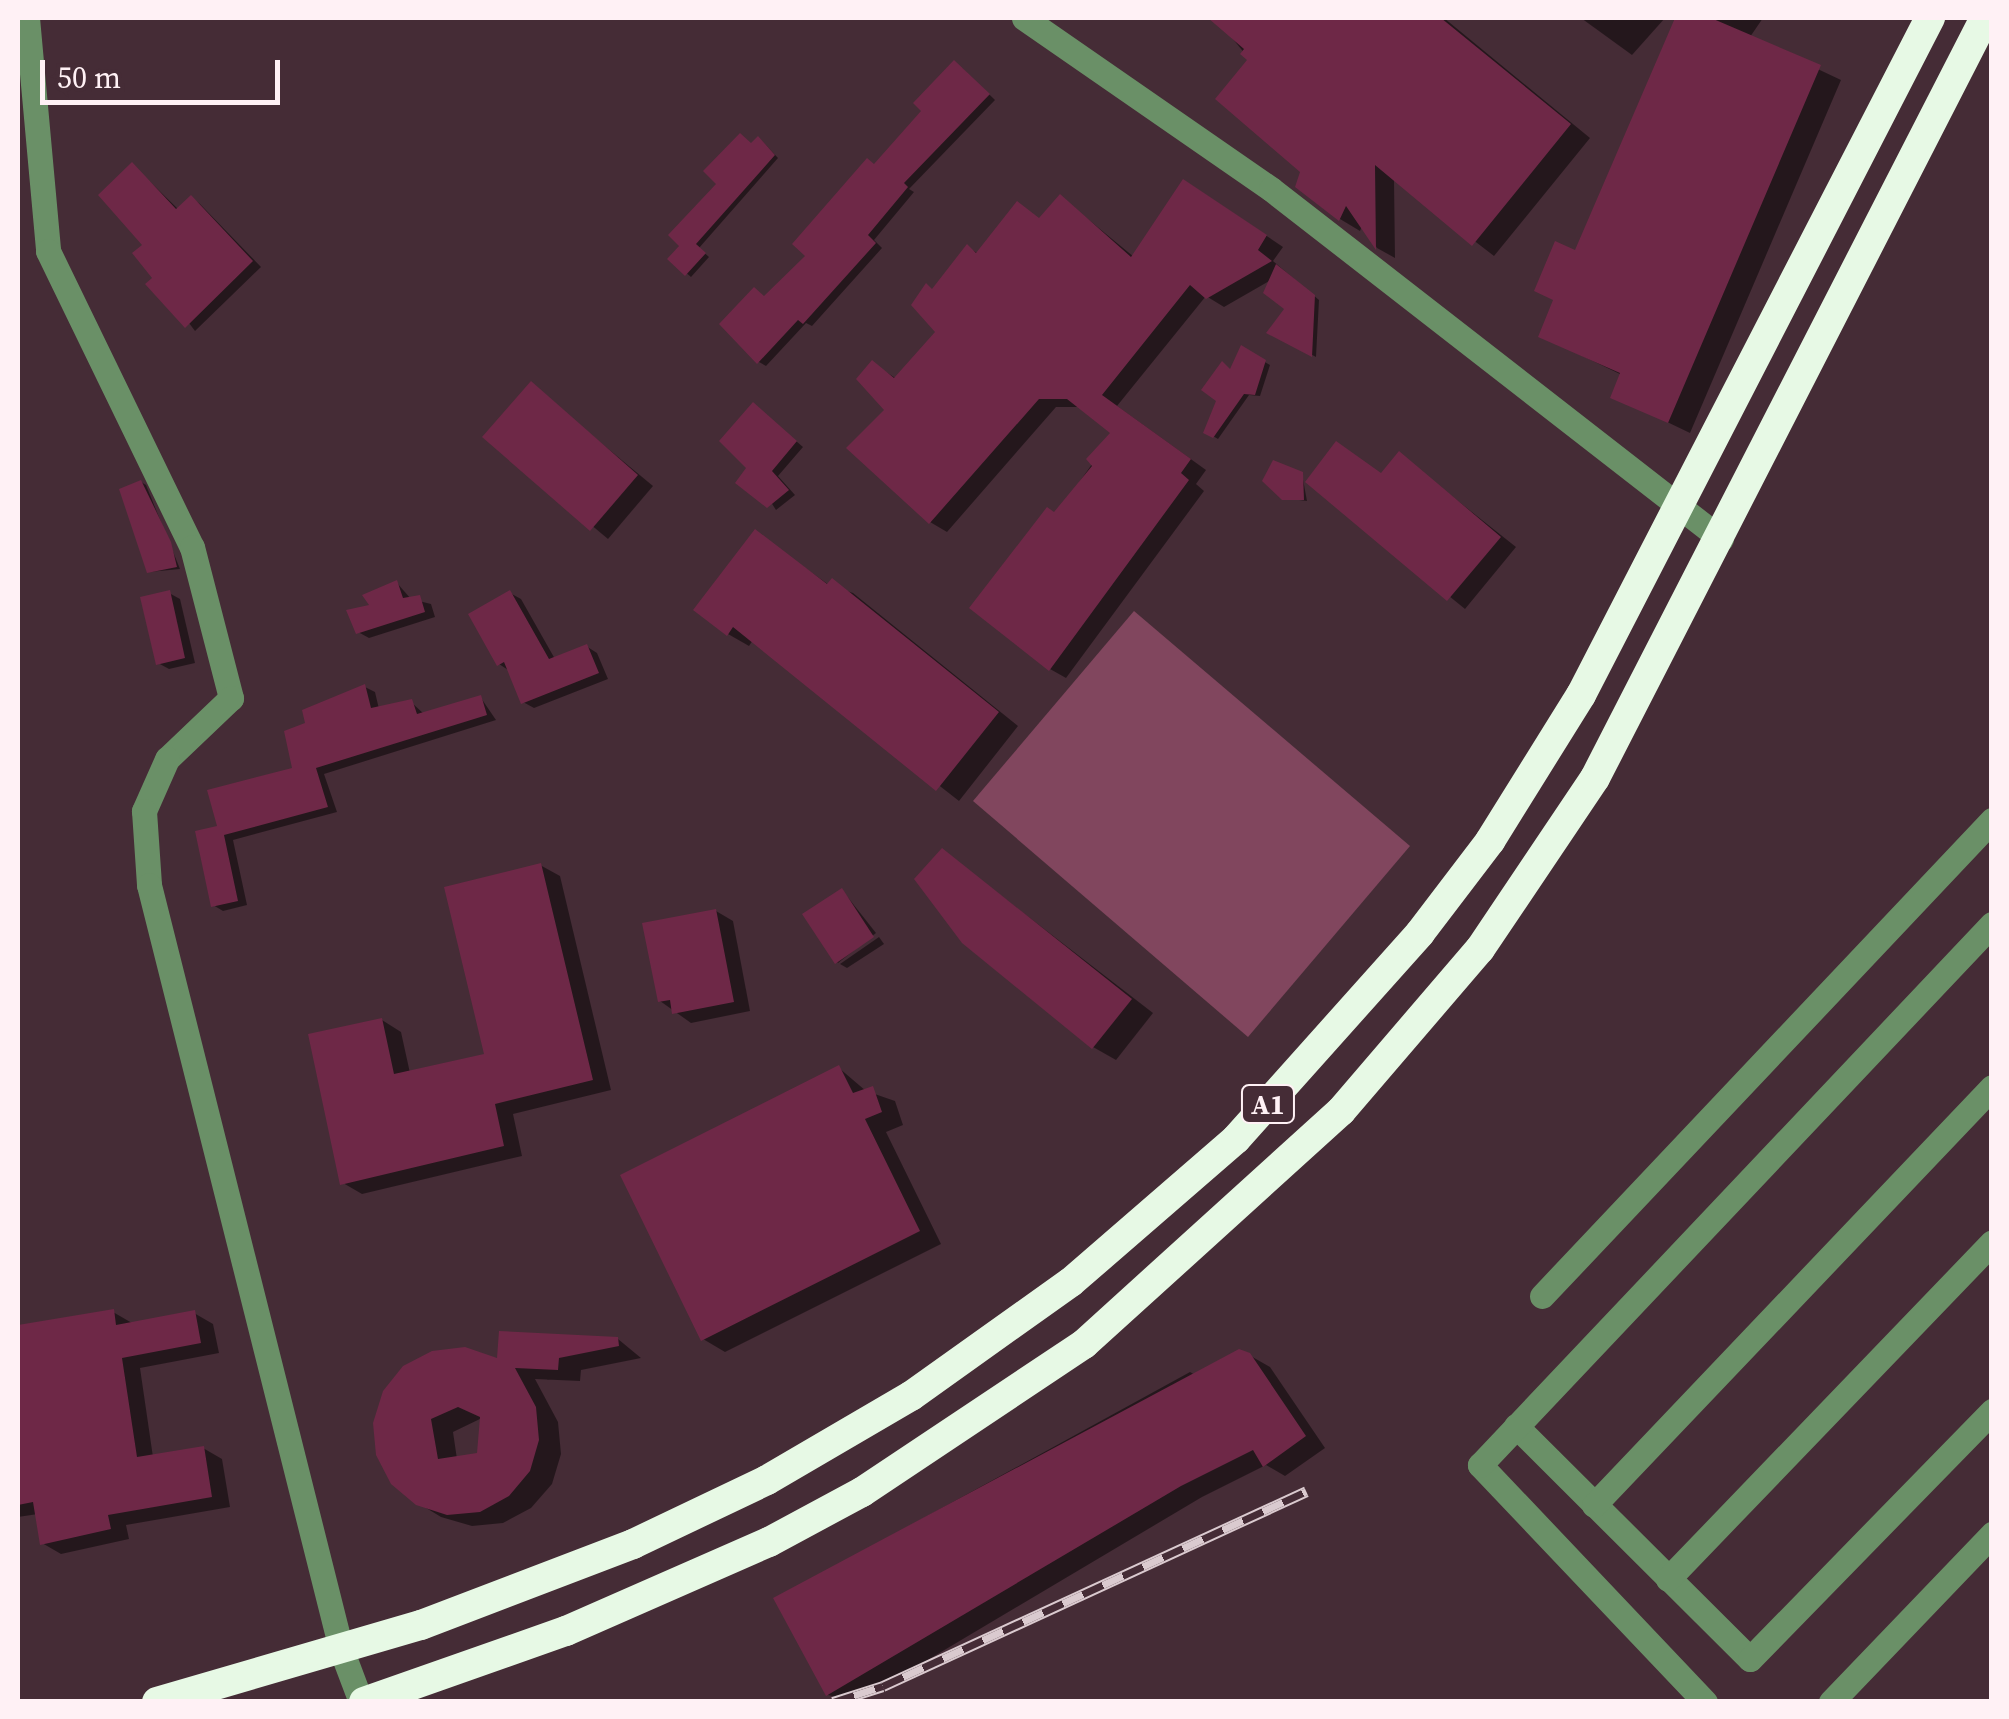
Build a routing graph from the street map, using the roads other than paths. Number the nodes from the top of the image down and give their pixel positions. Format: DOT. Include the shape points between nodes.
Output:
graph roads {
  1 [pos="27,18"];
  2 [pos="1024,18"];
  3 [pos="1930,18"];
  4 [pos="1985,18"];
  5 [pos="1679,511"];
  6 [pos="1721,539"];
  7 [pos="1992,820"];
  8 [pos="1992,924"];
  9 [pos="1992,1087"];
  10 [pos="1992,1242"];
  11 [pos="1542,1296"];
  12 [pos="1992,1411"];
  13 [pos="1516,1426"];
  14 [pos="1594,1504"];
  15 [pos="1992,1534"];
  16 [pos="1668,1579"];
  17 [pos="341,1649"];
  18 [pos="157,1702"];
  19 [pos="362,1702"];
  20 [pos="1705,1702"];
  21 [pos="1831,1702"];
  1 -- 17 [label="lane" via="48,251 192,547 231,698 166,759 144,810 149,885"];
  2 -- 5 [label="lane" via="1271,189"];
  3 -- 5 [label="highway, A1"];
  4 -- 6 [label="highway, A1"];
  5 -- 6 [label="lane"];
  5 -- 17 [label="highway, A1" via="1582,695 1467,872 1334,1035 1236,1139 1144,1221 911,1396 766,1480 633,1544"];
  6 -- 19 [label="highway, A1" via="1594,778 1480,949 1341,1111 1084,1344 962,1429 769,1542 566,1631"];
  7 -- 11 [label="lane"];
  8 -- 13 [label="lane"];
  9 -- 14 [label="lane"];
  10 -- 16 [label="lane"];
  12 -- 16 [label="lane" via="1750,1659"];
  13 -- 14 [label="lane"];
  13 -- 20 [label="lane" via="1480,1464"];
  14 -- 16 [label="lane"];
  15 -- 21 [label="lane"];
  17 -- 18 [label="highway, A1"];
  17 -- 19 [label="lane"];
}
